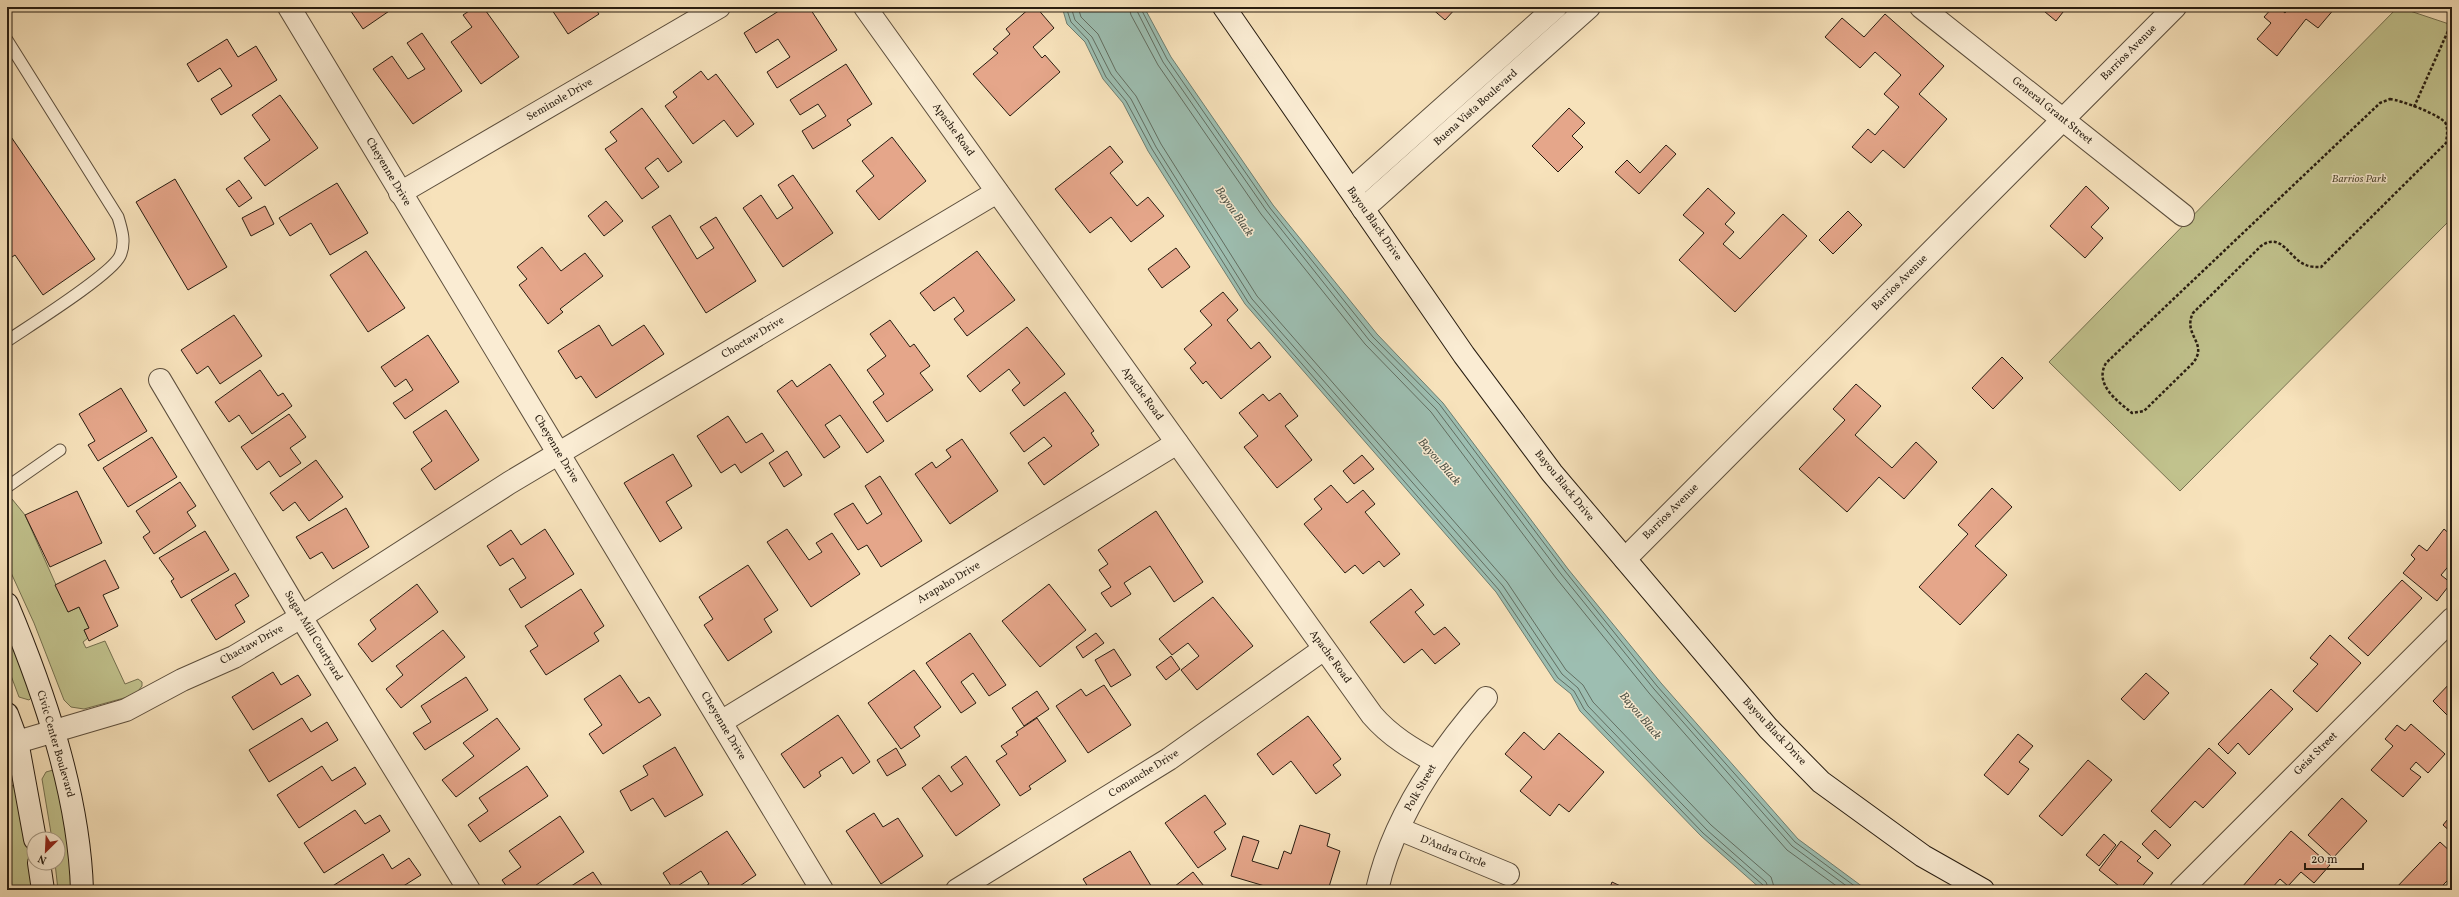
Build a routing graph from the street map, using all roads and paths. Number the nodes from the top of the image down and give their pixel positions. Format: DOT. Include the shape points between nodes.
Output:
graph roads {
  1 [pos="289,7"];
  2 [pos="719,7"];
  3 [pos="865,7"];
  4 [pos="1224,7"];
  5 [pos="1556,7"];
  6 [pos="1589,7"];
  7 [pos="1921,7"];
  8 [pos="2175,7"];
  9 [pos="2452,22"];
  10 [pos="7,40"];
  11 [pos="2414,107"];
  12 [pos="2063,119"];
  13 [pos="1351,190"];
  14 [pos="997,192"];
  15 [pos="400,193"];
  16 [pos="1364,209"];
  17 [pos="2183,215"];
  18 [pos="7,341"];
  19 [pos="160,380"];
  20 [pos="1177,443"];
  21 [pos="60,450"];
  22 [pos="559,454"];
  23 [pos="508,483"];
  24 [pos="7,487"];
  25 [pos="1625,559"];
  26 [pos="7,604"];
  27 [pos="301,617"];
  28 [pos="2452,619"];
  29 [pos="1324,649"];
  30 [pos="1486,698"];
  31 [pos="7,714"];
  32 [pos="721,722"];
  33 [pos="52,731"];
  34 [pos="12,743"];
  35 [pos="1436,762"];
  36 [pos="1399,829"];
  37 [pos="33,831"];
  38 [pos="40,871"];
  39 [pos="1508,874"];
  40 [pos="43,890"];
  41 [pos="82,890"];
  42 [pos="469,890"];
  43 [pos="822,890"];
  44 [pos="957,890"];
  45 [pos="1376,890"];
  46 [pos="1982,890"];
  47 [pos="2181,890"];
  1 -- 15 [label="street, Cheyenne Drive"];
  2 -- 15 [label="street, Seminole Drive"];
  3 -- 14 [label="street, Apache Road"];
  4 -- 13 [label="street, Bayou Black Drive"];
  5 -- 13 [label="street, Buena Vista Boulevard"];
  6 -- 16 [label="street, Buena Vista Boulevard"];
  7 -- 12 [label="street, General Grant Street"];
  8 -- 12 [label="street, Barrios Avenue"];
  9 -- 11 [label="path"];
  10 -- 18 [label="lane" via="118,217 124,238 120,256 106,272"];
  11 -- 11 [label="path" via="2446,123 2446,143 2322,267 2305,265 2282,244 2267,242 2193,313 2190,329 2198,342 2198,357 2144,412 2132,413 2104,386 2102,370 2106,363 2380,103 2390,98"];
  12 -- 17 [label="street, General Grant Street"];
  12 -- 25 [label="street, Barrios Avenue"];
  13 -- 16 [label="street, Bayou Black Drive"];
  14 -- 20 [label="street, Apache Road"];
  14 -- 22 [label="street, Choctaw Drive"];
  15 -- 22 [label="street, Cheyenne Drive"];
  16 -- 25 [label="street, Bayou Black Drive" via="1464,355 1544,463"];
  19 -- 27 [label="street, Sugar Mill Courtyard"];
  20 -- 29 [label="street, Apache Road"];
  20 -- 32 [label="street, Arapaho Drive"];
  21 -- 24 [label="lane"];
  22 -- 23 [label="street, Choctaw Drive"];
  22 -- 32 [label="street, Cheyenne Drive"];
  23 -- 27 [label="street, Chactaw Drive"];
  25 -- 46 [label="street, Bayou Black Drive" via="1768,728 1821,782 1923,856"];
  26 -- 33 [label="street, Civic Center Boulevard" via="31,661"];
  27 -- 33 [label="street, Chactaw Drive" via="234,657 182,680 126,710"];
  27 -- 42 [label="street, Sugar Mill Courtyard"];
  28 -- 47 [label="street, Geist Street"];
  29 -- 35 [label="street, Apache Road" via="1386,731"];
  29 -- 44 [label="street, Comanche Drive" via="1170,759"];
  30 -- 35 [label="street, Polk Street" via="1452,737"];
  31 -- 34 [label="street"];
  32 -- 43 [label="street, Cheyenne Drive"];
  33 -- 34 [label="street, Chactaw Drive"];
  33 -- 41 [label="street, Civic Center Boulevard" via="74,816"];
  34 -- 37 [label="street"];
  35 -- 36 [label="street, Polk Street" via="1412,800"];
  36 -- 39 [label="street, D'Andra Circle"];
  36 -- 45 [label="street, Polk Street"];
  38 -- 40 [label="street"];
}
